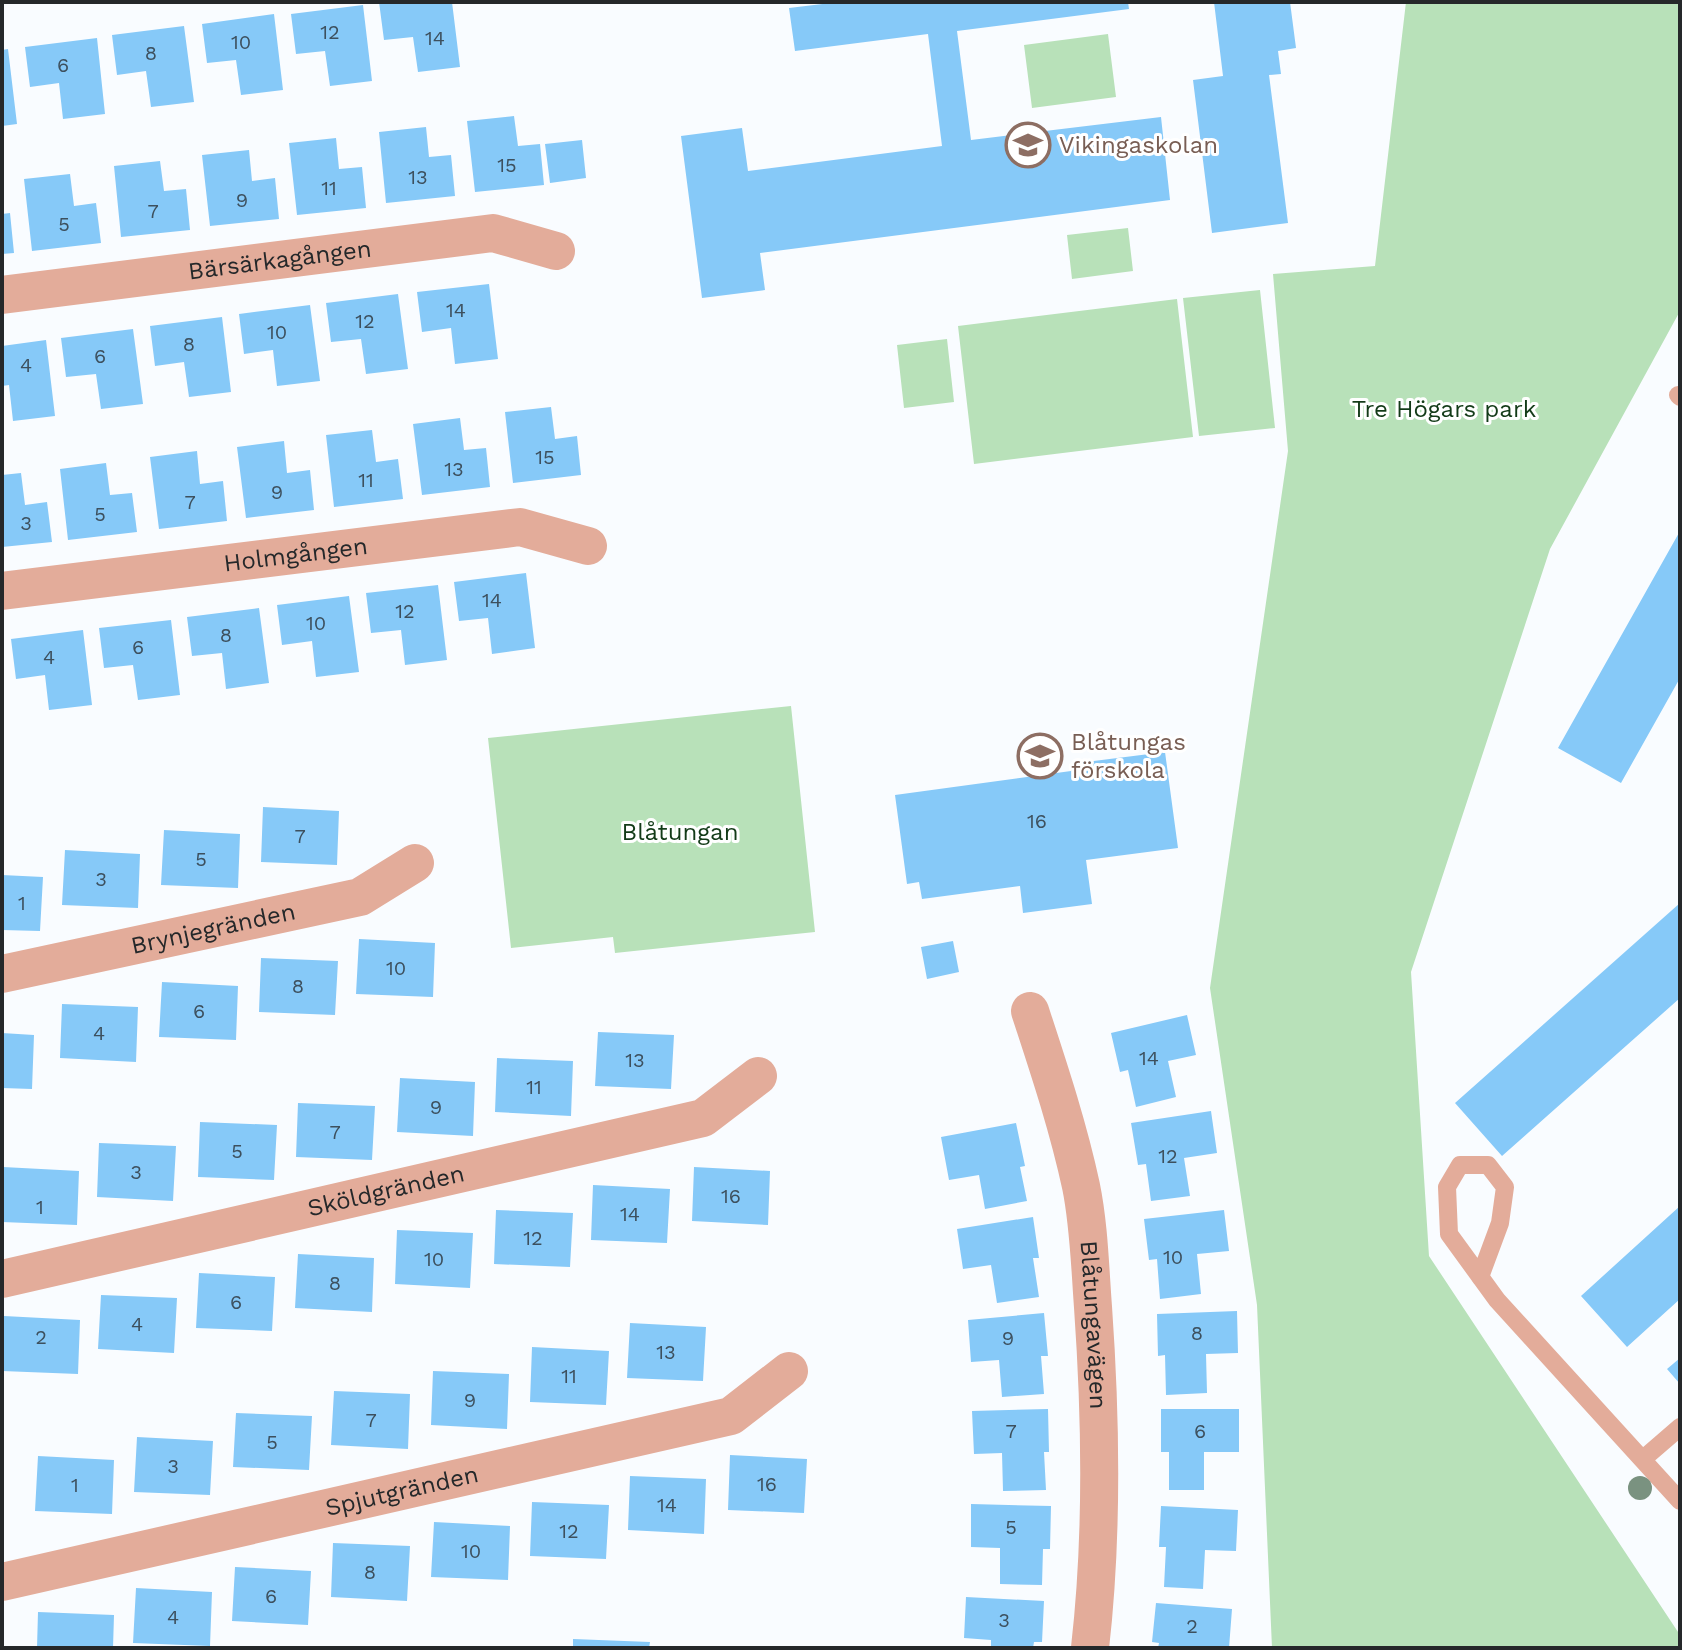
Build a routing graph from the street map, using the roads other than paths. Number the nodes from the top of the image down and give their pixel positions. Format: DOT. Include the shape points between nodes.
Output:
graph roads {
  1 [pos="556,251"];
  2 [pos="2,295"];
  3 [pos="588,546"];
  4 [pos="2,591"];
  5 [pos="415,863"];
  6 [pos="2,974"];
  7 [pos="1030,1011"];
  8 [pos="758,1076"];
  9 [pos="1480,1277"];
  10 [pos="2,1279"];
  11 [pos="789,1371"];
  12 [pos="1680,1427"];
  13 [pos="1643,1459"];
  14 [pos="1680,1501"];
  15 [pos="2,1582"];
  16 [pos="1090,1648"];
  1 -- 2 [label="street, Bärsärkagången" via="493,233"];
  3 -- 4 [label="street, Holmgången" via="520,527"];
  5 -- 6 [label="street, Brynjegränden" via="360,897"];
  7 -- 16 [label="street, Blåtungavägen" via="1082,1190 1090,1260 1099,1505"];
  8 -- 10 [label="street, Sköldgränden" via="703,1118"];
  9 -- 9 [label="lane" via="1449,1234 1447,1187 1460,1165 1488,1165 1505,1187 1500,1223"];
  9 -- 13 [label="lane"];
  11 -- 15 [label="street, Spjutgränden" via="731,1416"];
  12 -- 13 [label="lane"];
  13 -- 14 [label="lane"];
}
